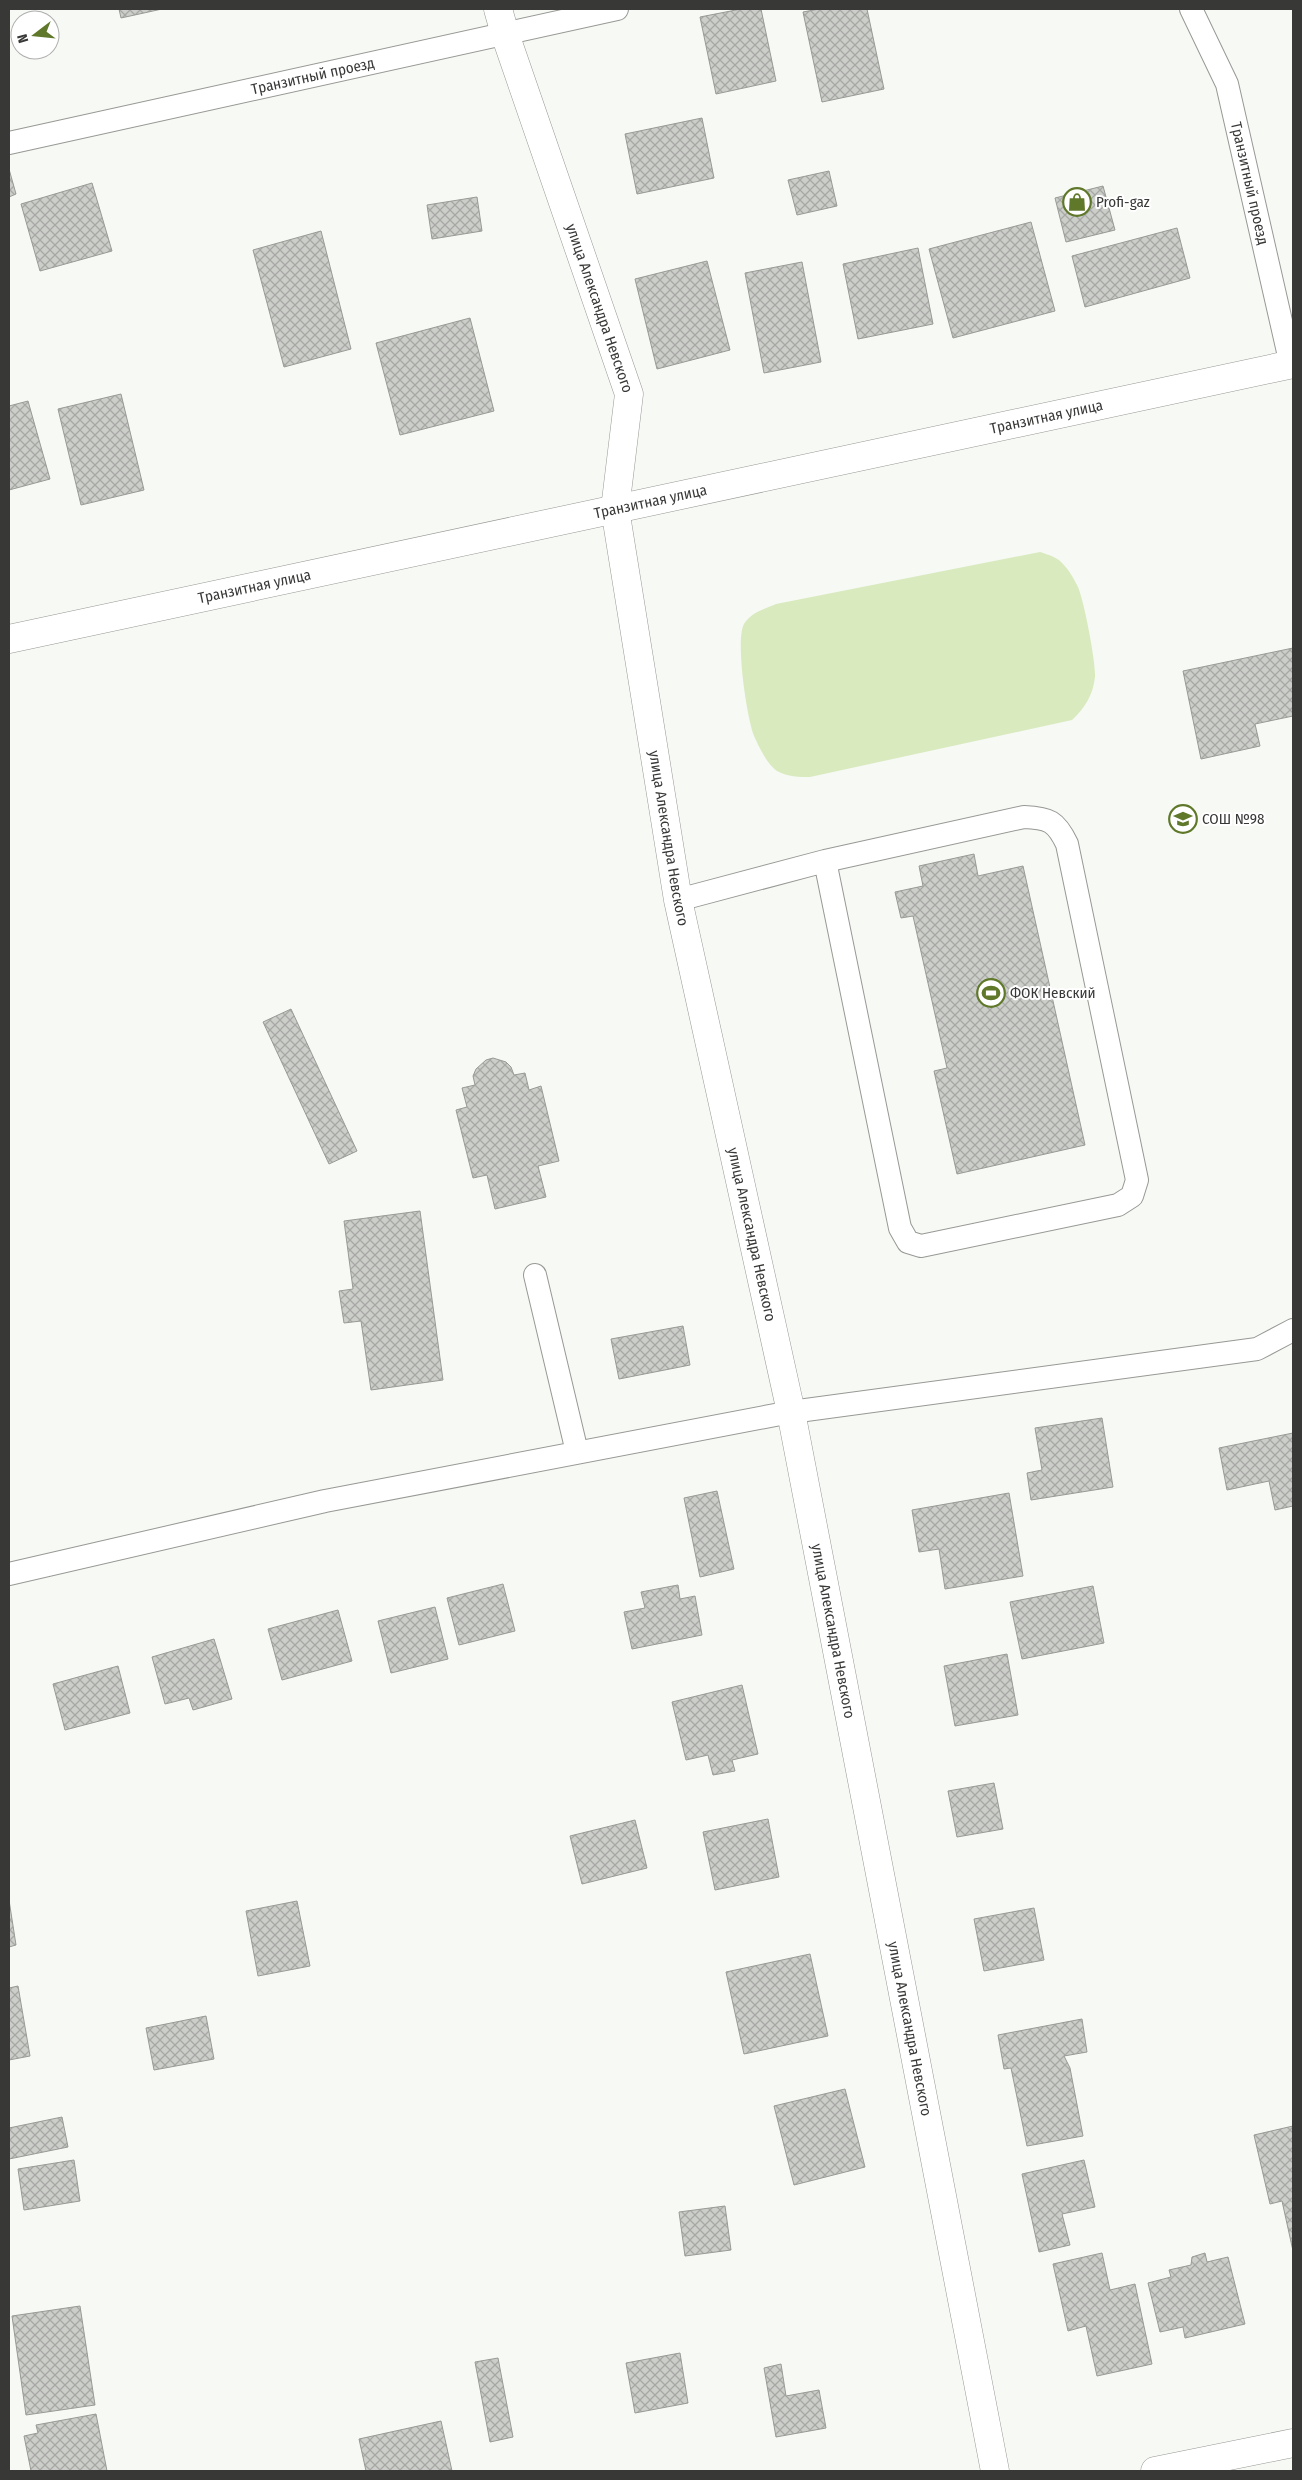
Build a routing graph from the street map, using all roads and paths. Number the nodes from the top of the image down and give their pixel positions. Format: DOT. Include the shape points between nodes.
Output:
graph roads {
  1 [pos="617,9"];
  2 [pos="1190,9"];
  3 [pos="501,21"];
  4 [pos="9,143"];
  5 [pos="1292,365"];
  6 [pos="615,510"];
  7 [pos="9,639"];
  8 [pos="825,861"];
  9 [pos="678,900"];
  10 [pos="535,1275"];
  11 [pos="1293,1330"];
  12 [pos="791,1412"];
  13 [pos="577,1452"];
  14 [pos="9,1574"];
  15 [pos="1293,2443"];
  16 [pos="995,2471"];
  17 [pos="1155,2471"];
  1 -- 3 [label="lane, Транзитный проезд"];
  2 -- 5 [label="lane, Транзитный проезд" via="1228,84"];
  3 -- 4 [label="lane, Транзитный проезд"];
  3 -- 6 [label="street, улица Александра Невского" via="629,394"];
  5 -- 6 [label="street, Транзитная улица"];
  6 -- 7 [label="street, Транзитная улица"];
  6 -- 9 [label="street, улица Александра Невского"];
  8 -- 8 [label="lane" via="1024,817 1044,818 1059,828 1068,844 1137,1180 1132,1196 1118,1205 921,1246 908,1242 900,1228"];
  8 -- 9 [label="lane"];
  9 -- 12 [label="street, улица Александра Невского"];
  10 -- 13 [label="lane"];
  11 -- 12 [label="lane" via="1257,1349"];
  12 -- 13 [label="lane"];
  12 -- 16 [label="street, улица Александра Невского"];
  13 -- 14 [label="lane" via="324,1501"];
  15 -- 17 [label="street"];
}
